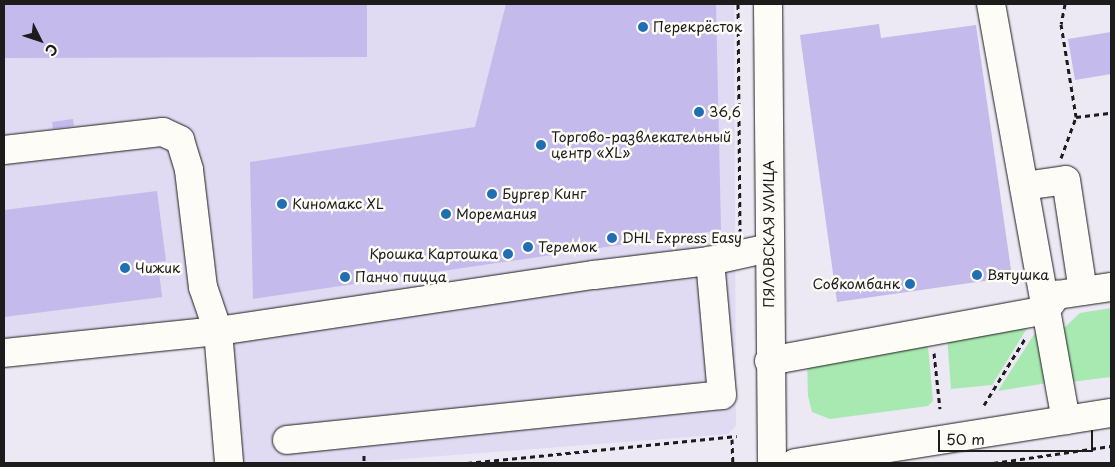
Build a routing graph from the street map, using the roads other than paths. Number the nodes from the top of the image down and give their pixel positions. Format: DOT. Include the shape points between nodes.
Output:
graph roads {
  1 [pos="768,4"];
  2 [pos="990,4"];
  3 [pos="4,150"];
  4 [pos="1024,186"];
  5 [pos="769,248"];
  6 [pos="710,261"];
  7 [pos="1039,272"];
  8 [pos="1086,272"];
  9 [pos="1111,287"];
  10 [pos="1044,311"];
  11 [pos="218,331"];
  12 [pos="4,353"];
  13 [pos="769,361"];
  14 [pos="1111,413"];
  15 [pos="1066,420"];
  16 [pos="287,440"];
  17 [pos="229,463"];
  18 [pos="772,463"];
  19 [pos="795,463"];
  1 -- 5 [label="street, ПЯЛОВСКАЯ УЛИЦА"];
  2 -- 4 [label="street"];
  3 -- 11 [label="street" via="163,132 180,140 189,170 204,287"];
  4 -- 7 [label="street"];
  4 -- 8 [label="street" via="1066,180"];
  5 -- 6 [label="street"];
  5 -- 13 [label="street, ПЯЛОВСКАЯ УЛИЦА"];
  6 -- 11 [label="street"];
  6 -- 16 [label="street" via="722,395"];
  7 -- 8 [label="street"];
  7 -- 10 [label="street"];
  8 -- 9 [label="street"];
  8 -- 10 [label="street" via="1057,295"];
  10 -- 13 [label="street"];
  10 -- 15 [label="street"];
  11 -- 12 [label="street"];
  11 -- 17 [label="street"];
  13 -- 18 [label="street, ПЯЛОВСКАЯ УЛИЦА"];
  14 -- 15 [label="street"];
  15 -- 19 [label="street"];
}
